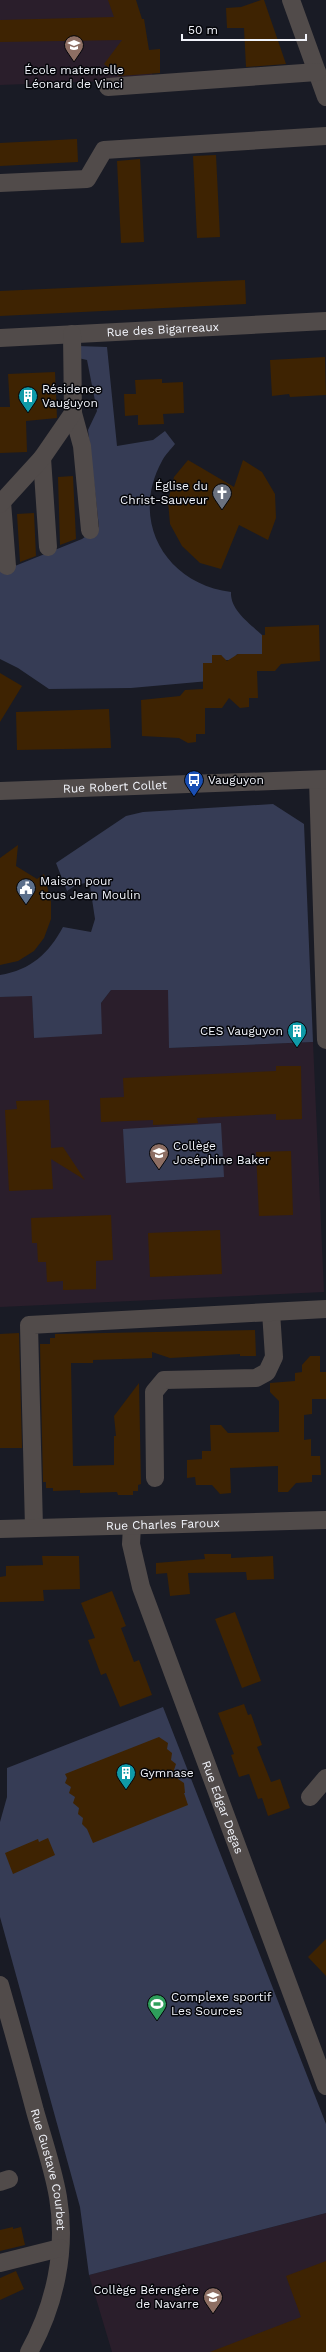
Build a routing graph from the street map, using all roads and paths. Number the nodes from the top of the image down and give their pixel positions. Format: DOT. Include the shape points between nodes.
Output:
graph roads {
  1 [pos="292,0"];
  2 [pos="317,72"];
  3 [pos="108,87"];
  4 [pos="326,97"];
  5 [pos="326,136"];
  6 [pos="0,183"];
  7 [pos="326,321"];
  8 [pos="72,334"];
  9 [pos="0,338"];
  10 [pos="73,413"];
  11 [pos="42,458"];
  12 [pos="1,503"];
  13 [pos="90,530"];
  14 [pos="48,547"];
  15 [pos="8,566"];
  16 [pos="322,780"];
  17 [pos="0,791"];
  18 [pos="326,1040"];
  19 [pos="326,1309"];
  20 [pos="271,1312"];
  21 [pos="155,1478"];
  22 [pos="326,1520"];
  23 [pos="132,1526"];
  24 [pos="34,1528"];
  25 [pos="0,1529"];
  26 [pos="326,1778"];
  27 [pos="310,1797"];
  28 [pos="0,1985"];
  29 [pos="326,2086"];
  30 [pos="60,2248"];
  31 [pos="0,2263"];
  32 [pos="29,2352"];
  1 -- 2 [label="street"];
  2 -- 3 [label="street"];
  2 -- 4 [label="street"];
  5 -- 6 [label="street" via="104,150 87,179"];
  7 -- 8 [label="street, Rue des Bigarreaux"];
  8 -- 9 [label="street, Rue des Bigarreaux"];
  8 -- 10 [label="street"];
  10 -- 11 [label="street"];
  10 -- 13 [label="street" via="82,446"];
  11 -- 12 [label="street"];
  11 -- 14 [label="street"];
  12 -- 15 [label="street"];
  16 -- 17 [label="street, Rue Robert Collet"];
  16 -- 18 [label="street"];
  19 -- 20 [label="street"];
  20 -- 21 [label="street" via="274,1357 267,1372 256,1378 164,1380 154,1392"];
  20 -- 24 [label="street" via="29,1325"];
  22 -- 23 [label="street, Rue Charles Faroux"];
  23 -- 24 [label="street, Rue Charles Faroux"];
  23 -- 29 [label="street, Rue Edgar Degas" via="131,1544 141,1587"];
  24 -- 25 [label="street, Rue Charles Faroux"];
  26 -- 27 [label="street"];
  28 -- 30 [label="street, Rue Gustave Courbet" via="58,2196 61,2218"];
  30 -- 31 [label="street"];
  30 -- 32 [label="street, Rue Gustave Courbet" via="49,2311"];
}
